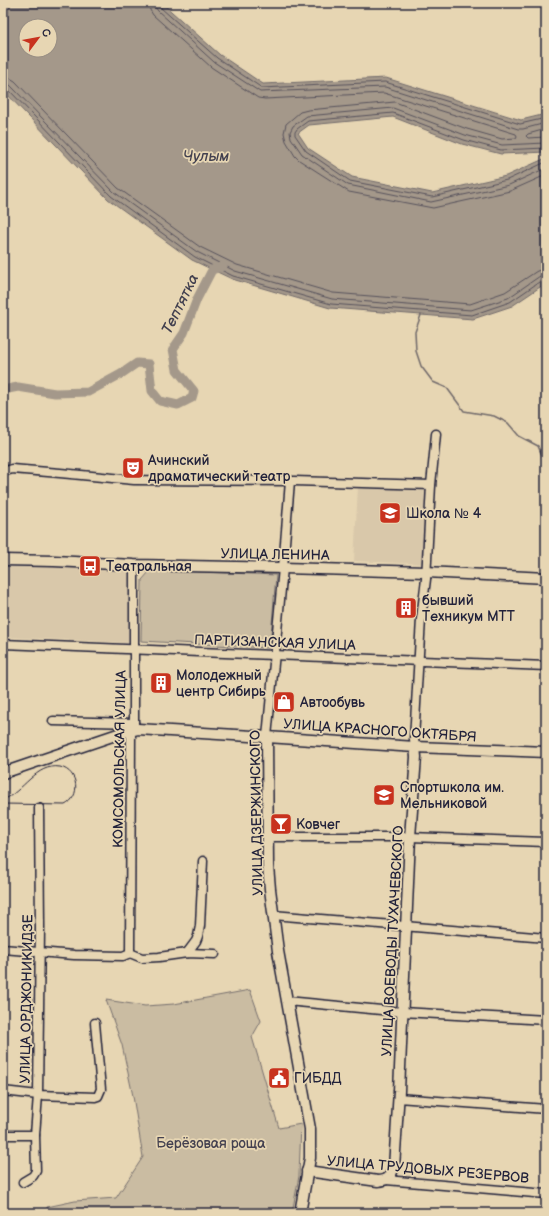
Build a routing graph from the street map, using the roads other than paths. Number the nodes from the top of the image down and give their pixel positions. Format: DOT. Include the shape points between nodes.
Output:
graph roads {
  1 [pos="436,434"];
  2 [pos="3,472"];
  3 [pos="290,481"];
  4 [pos="431,485"];
  5 [pos="3,560"];
  6 [pos="134,565"];
  7 [pos="283,568"];
  8 [pos="426,572"];
  9 [pos="546,578"];
  10 [pos="3,644"];
  11 [pos="134,649"];
  12 [pos="275,655"];
  13 [pos="418,661"];
  14 [pos="546,666"];
  15 [pos="53,721"];
  16 [pos="132,726"];
  17 [pos="267,736"];
  18 [pos="415,748"];
  19 [pos="546,752"];
  20 [pos="3,773"];
  21 [pos="39,808"];
  22 [pos="269,837"];
  23 [pos="410,837"];
  24 [pos="546,842"];
  25 [pos="203,862"];
  26 [pos="273,915"];
  27 [pos="406,926"];
  28 [pos="546,938"];
  29 [pos="3,949"];
  30 [pos="39,952"];
  31 [pos="130,953"];
  32 [pos="187,953"];
  33 [pos="215,954"];
  34 [pos="287,1001"];
  35 [pos="402,1012"];
  36 [pos="546,1020"];
  37 [pos="95,1023"];
  38 [pos="3,1091"];
  39 [pos="38,1095"];
  40 [pos="398,1098"];
  41 [pos="546,1110"];
  42 [pos="3,1135"];
  43 [pos="36,1135"];
  44 [pos="307,1171"];
  45 [pos="386,1180"];
  46 [pos="23,1182"];
  47 [pos="546,1194"];
  48 [pos="300,1213"];
  1 -- 4 [label="street, УЛИЦА ВОЕВОДЫ ТУХАЧЕВСКОГО"];
  2 -- 3 [label="street" via="12,469 134,480"];
  3 -- 4 [label="street"];
  3 -- 7 [label="street, УЛИЦА ДЗЕРЖИНСКОГО"];
  4 -- 8 [label="street, УЛИЦА ВОЕВОДЫ ТУХАЧЕВСКОГО"];
  5 -- 6 [label="main road, УЛИЦА ЛЕНИНА"];
  6 -- 7 [label="main road, УЛИЦА ЛЕНИНА"];
  6 -- 11 [label="street, КОМСОМОЛЬСКАЯ УЛИЦА"];
  7 -- 8 [label="main road, УЛИЦА ЛЕНИНА"];
  7 -- 12 [label="street, УЛИЦА ДЗЕРЖИНСКОГО"];
  8 -- 9 [label="main road, УЛИЦА ЛЕНИНА"];
  8 -- 13 [label="street, УЛИЦА ВОЕВОДЫ ТУХАЧЕВСКОГО"];
  10 -- 11 [label="street, ПАРТИЗАНСКАЯ УЛИЦА"];
  11 -- 12 [label="street, ПАРТИЗАНСКАЯ УЛИЦА"];
  11 -- 16 [label="street, КОМСОМОЛЬСКАЯ УЛИЦА"];
  12 -- 13 [label="street, ПАРТИЗАНСКАЯ УЛИЦА"];
  12 -- 17 [label="street, УЛИЦА ДЗЕРЖИНСКОГО"];
  13 -- 14 [label="street, ПАРТИЗАНСКАЯ УЛИЦА"];
  13 -- 18 [label="street, УЛИЦА ВОЕВОДЫ ТУХАЧЕВСКОГО"];
  15 -- 16 [label="street"];
  16 -- 17 [label="main road, УЛИЦА КРАСНОГО ОКТЯБРЯ" via="138,729"];
  16 -- 20 [label="main road, УЛИЦА КРАСНОГО ОКТЯБРЯ"];
  16 -- 31 [label="street, КОМСОМОЛЬСКАЯ УЛИЦА"];
  17 -- 18 [label="main road, УЛИЦА КРАСНОГО ОКТЯБРЯ"];
  17 -- 22 [label="main road, УЛИЦА ДЗЕРЖИНСКОГО"];
  18 -- 19 [label="main road, УЛИЦА КРАСНОГО ОКТЯБРЯ"];
  18 -- 23 [label="main road, УЛИЦА ВОЕВОДЫ ТУХАЧЕВСКОГО"];
  21 -- 30 [label="street, УЛИЦА ОРДЖОНИКИДЗЕ"];
  22 -- 23 [label="street"];
  22 -- 26 [label="main road, УЛИЦА ДЗЕРЖИНСКОГО" via="268,866"];
  23 -- 24 [label="street"];
  23 -- 27 [label="main road, УЛИЦА ВОЕВОДЫ ТУХАЧЕВСКОГО"];
  25 -- 32 [label="street" via="199,931 196,941"];
  26 -- 27 [label="street"];
  26 -- 34 [label="main road, УЛИЦА ДЗЕРЖИНСКОГО"];
  27 -- 28 [label="street"];
  27 -- 35 [label="main road, УЛИЦА ВОЕВОДЫ ТУХАЧЕВСКОГО"];
  29 -- 30 [label="street"];
  30 -- 31 [label="street" via="123,956"];
  30 -- 39 [label="street, УЛИЦА ОРДЖОНИКИДЗЕ"];
  31 -- 32 [label="street" via="142,958"];
  32 -- 33 [label="street"];
  34 -- 35 [label="street"];
  34 -- 44 [label="main road, УЛИЦА ДЗЕРЖИНСКОГО" via="310,1129 310,1158"];
  35 -- 36 [label="street"];
  35 -- 40 [label="main road, УЛИЦА ВОЕВОДЫ ТУХАЧЕВСКОГО"];
  37 -- 39 [label="street" via="101,1089 98,1096"];
  38 -- 39 [label="street"];
  39 -- 43 [label="street, УЛИЦА ОРДЖОНИКИДЗЕ"];
  40 -- 41 [label="street"];
  40 -- 45 [label="main road, УЛИЦА ВОЕВОДЫ ТУХАЧЕВСКОГО" via="394,1167"];
  42 -- 43 [label="street"];
  43 -- 46 [label="street, УЛИЦА ОРДЖОНИКИДЗЕ" via="36,1171"];
  44 -- 45 [label="main road, УЛИЦА ТРУДОВЫХ РЕЗЕРВОВ"];
  44 -- 48 [label="main road, УЛИЦА ДЗЕРЖИНСКОГО"];
  45 -- 47 [label="street, УЛИЦА ТРУДОВЫХ РЕЗЕРВОВ"];
}
